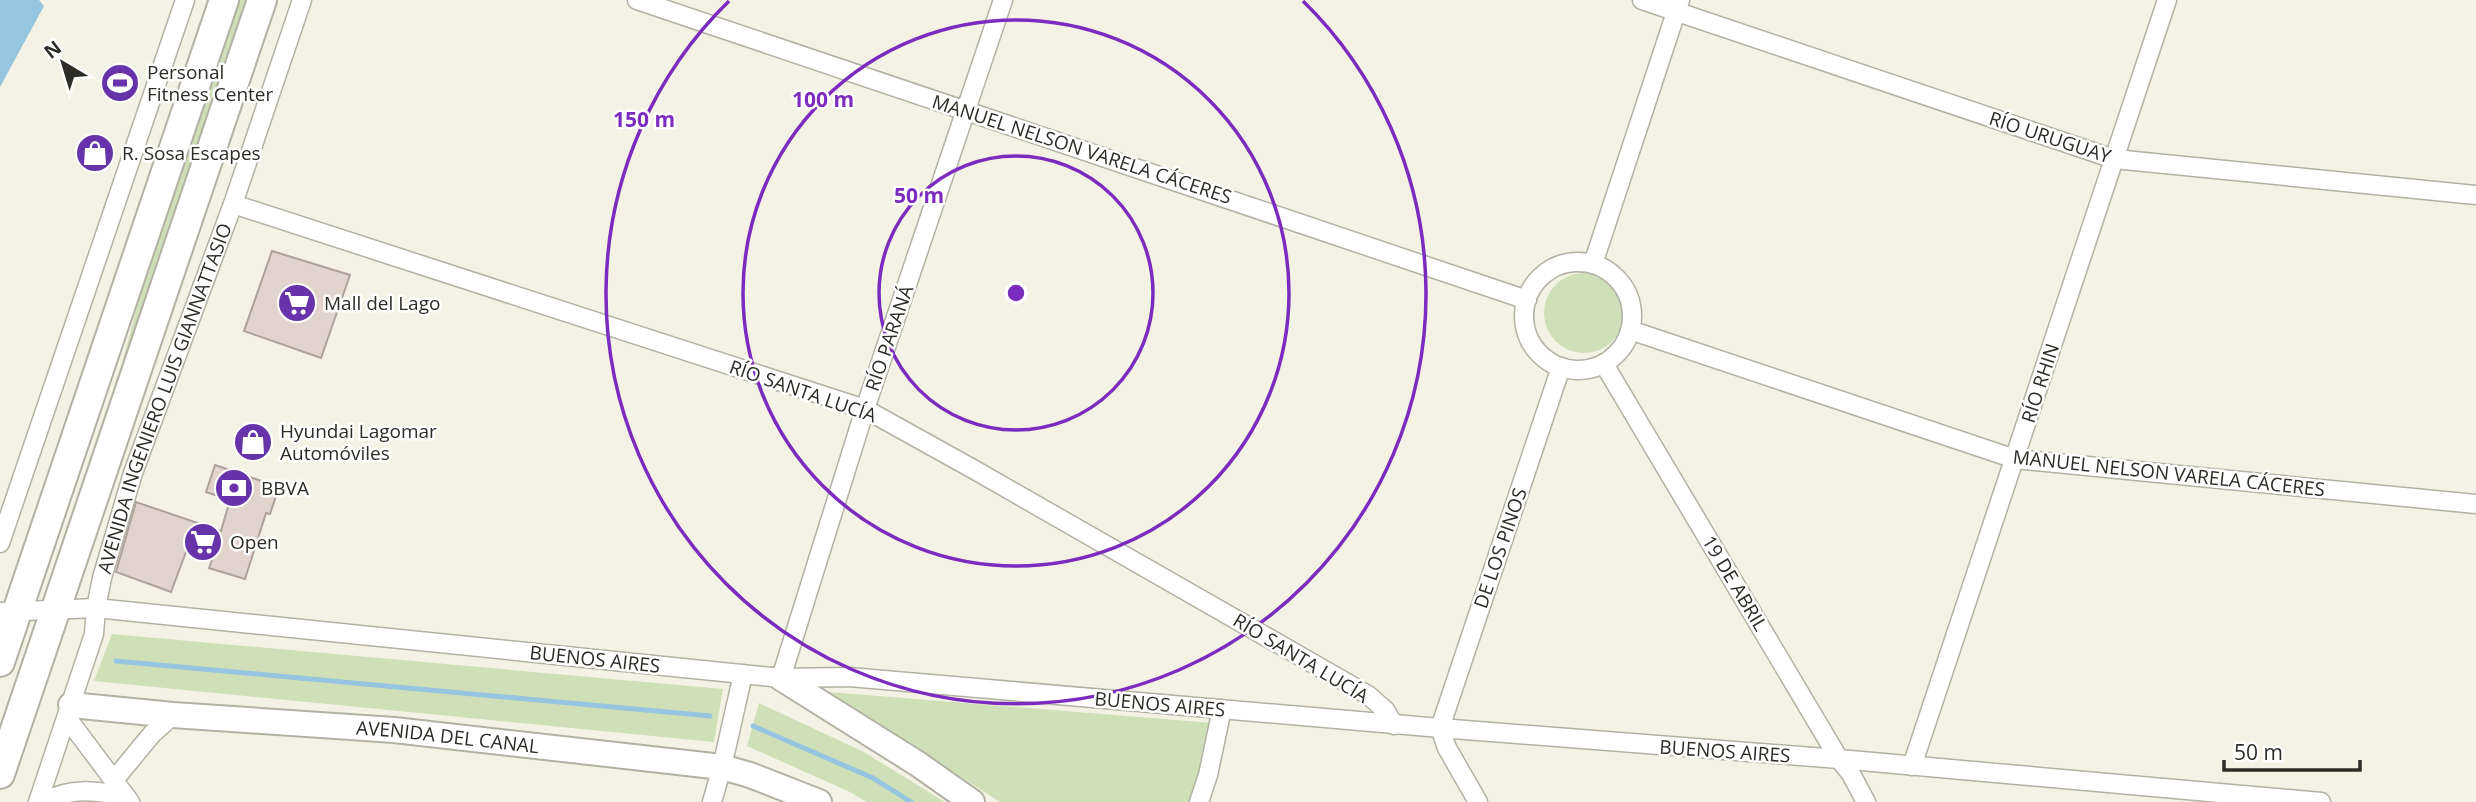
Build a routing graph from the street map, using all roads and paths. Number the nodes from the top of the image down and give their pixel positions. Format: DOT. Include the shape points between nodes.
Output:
graph roads {
  1 [pos="185,0"];
  2 [pos="224,0"];
  3 [pos="262,0"];
  4 [pos="302,0"];
  5 [pos="637,0"];
  6 [pos="1003,0"];
  7 [pos="1642,0"];
  8 [pos="2167,0"];
  9 [pos="1678,6"];
  10 [pos="966,110"];
  11 [pos="2114,159"];
  12 [pos="2476,195"];
  13 [pos="233,204"];
  14 [pos="1593,264"];
  15 [pos="1527,300"];
  16 [pos="1630,330"];
  17 [pos="1604,364"];
  18 [pos="1561,367"];
  19 [pos="865,409"];
  20 [pos="114,437"];
  21 [pos="2015,459"];
  22 [pos="133,473"];
  23 [pos="2476,504"];
  24 [pos="0,543"];
  25 [pos="96,608"];
  26 [pos="55,609"];
  27 [pos="9,611"];
  28 [pos="0,662"];
  29 [pos="743,674"];
  30 [pos="781,678"];
  31 [pos="1222,709"];
  32 [pos="69,711"];
  33 [pos="173,715"];
  34 [pos="1394,724"];
  35 [pos="1440,729"];
  36 [pos="1839,759"];
  37 [pos="1912,766"];
  38 [pos="723,768"];
  39 [pos="0,774"];
  40 [pos="114,780"];
  41 [pos="128,799"];
  42 [pos="38,802"];
  43 [pos="44,802"];
  44 [pos="712,802"];
  45 [pos="819,802"];
  46 [pos="972,802"];
  47 [pos="1199,802"];
  48 [pos="1478,802"];
  49 [pos="1866,802"];
  50 [pos="2321,802"];
  1 -- 24 [label="street"];
  2 -- 27 [label="main road"];
  3 -- 20 [label="main road, AVENIDA INGENIERO LUIS GIANNATTASIO"];
  4 -- 13 [label="street, AVENIDA INGENIERO LUIS GIANNATTASIO"];
  5 -- 10 [label="street, MANUEL NELSON VARELA CÁCERES"];
  6 -- 10 [label="street, RÍO PARANÁ"];
  7 -- 9 [label="street, RÍO URUGUAY"];
  8 -- 11 [label="street, RÍO RHIN"];
  9 -- 11 [label="street, RÍO URUGUAY"];
  9 -- 14 [label="street"];
  10 -- 15 [label="street, MANUEL NELSON VARELA CÁCERES"];
  10 -- 19 [label="street, RÍO PARANÁ"];
  11 -- 12 [label="street, RÍO URUGUAY"];
  11 -- 21 [label="street, RÍO RHIN"];
  13 -- 19 [label="street, RÍO SANTA LUCÍA"];
  13 -- 22 [label="street, AVENIDA INGENIERO LUIS GIANNATTASIO"];
  14 -- 15 [label="street" via="1560,265 1540,279"];
  14 -- 16 [label="street" via="1608,271 1629,297"];
  15 -- 18 [label="street" via="1524,316 1530,340 1546,360"];
  16 -- 17 [label="street" via="1620,349"];
  16 -- 21 [label="street, MANUEL NELSON VARELA CÁCERES"];
  17 -- 18 [label="street" via="1590,369"];
  17 -- 36 [label="street, 19 DE ABRIL"];
  18 -- 35 [label="street, DE LOS PINOS"];
  19 -- 30 [label="street, RÍO PARANÁ"];
  19 -- 34 [label="street, RÍO SANTA LUCÍA" via="1368,695"];
  20 -- 22 [label="street"];
  20 -- 26 [label="main road, AVENIDA INGENIERO LUIS GIANNATTASIO"];
  21 -- 23 [label="street, MANUEL NELSON VARELA CÁCERES"];
  21 -- 37 [label="street, RÍO RHIN"];
  22 -- 25 [label="street, AVENIDA INGENIERO LUIS GIANNATTASIO"];
  25 -- 26 [label="street, BUENOS AIRES"];
  25 -- 29 [label="street, BUENOS AIRES"];
  25 -- 32 [label="street, AVENIDA INGENIERO LUIS GIANNATTASIO" via="94,634"];
  26 -- 27 [label="street, BUENOS AIRES"];
  26 -- 39 [label="main road, AVENIDA INGENIERO LUIS GIANNATTASIO"];
  27 -- 28 [label="main road"];
  29 -- 30 [label="street, BUENOS AIRES"];
  29 -- 38 [label="street"];
  30 -- 31 [label="street, BUENOS AIRES" via="849,677"];
  30 -- 46 [label="street"];
  31 -- 34 [label="street, BUENOS AIRES"];
  31 -- 47 [label="street"];
  32 -- 33 [label="street, AVENIDA DEL CANAL"];
  32 -- 40 [label="street"];
  32 -- 42 [label="street, AVENIDA INGENIERO LUIS GIANNATTASIO"];
  33 -- 38 [label="street, AVENIDA DEL CANAL" via="394,730"];
  33 -- 40 [label="street"];
  34 -- 35 [label="street, BUENOS AIRES"];
  35 -- 36 [label="street, BUENOS AIRES"];
  35 -- 48 [label="street"];
  36 -- 37 [label="street, BUENOS AIRES"];
  36 -- 49 [label="street, 19 DE ABRIL"];
  37 -- 50 [label="street, BUENOS AIRES"];
  38 -- 44 [label="street"];
  38 -- 45 [label="street, AVENIDA DEL CANAL"];
  40 -- 41 [label="street"];
  41 -- 43 [label="street" via="85,790"];
}
